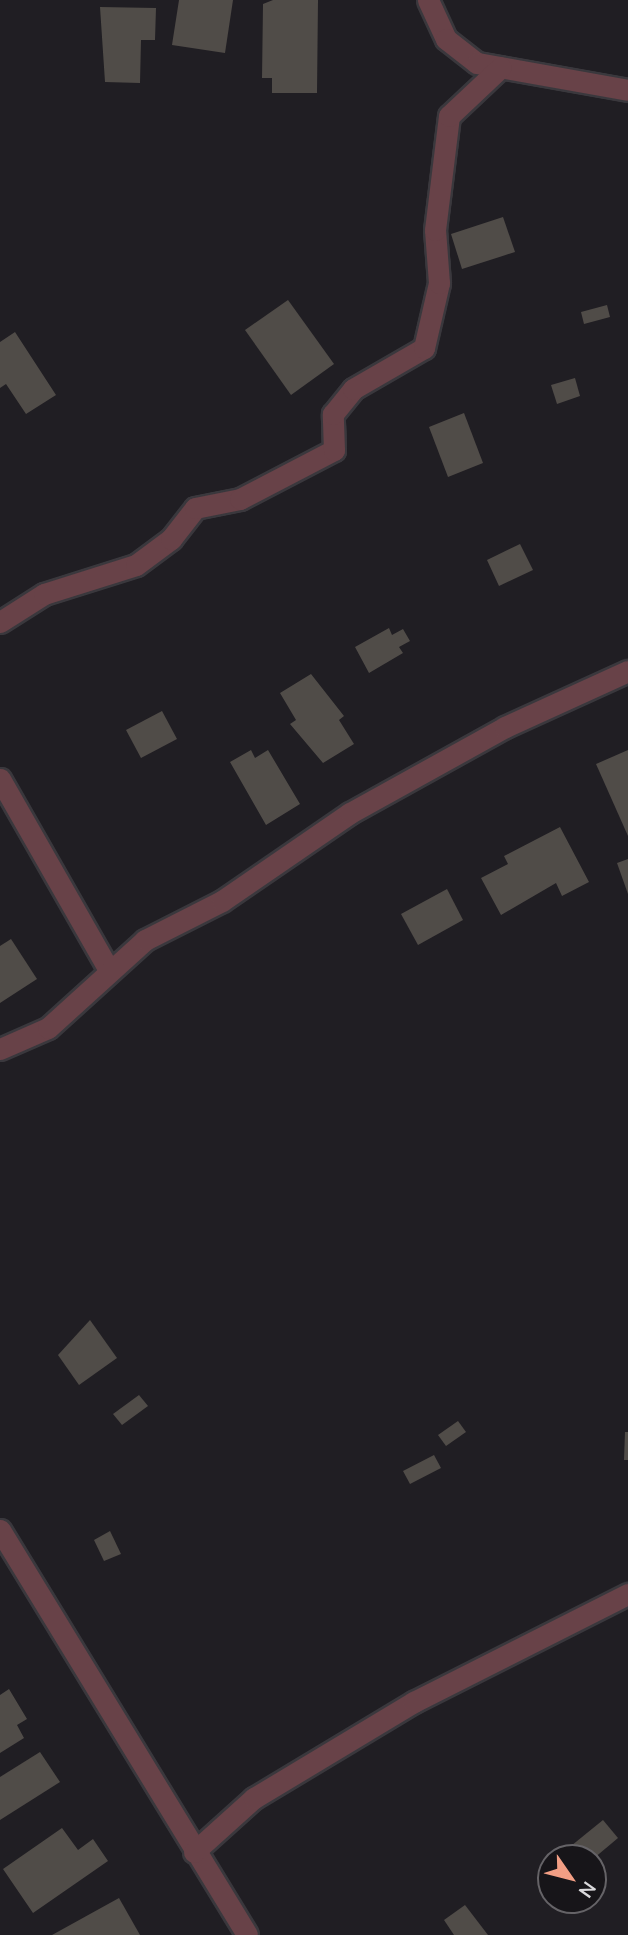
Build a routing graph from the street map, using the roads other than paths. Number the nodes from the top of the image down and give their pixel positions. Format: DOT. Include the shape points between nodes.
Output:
graph roads {
  1 [pos="428,0"];
  2 [pos="500,67"];
  3 [pos="628,90"];
  4 [pos="0,622"];
  5 [pos="628,671"];
  6 [pos="0,779"];
  7 [pos="108,968"];
  8 [pos="0,1049"];
  9 [pos="0,1530"];
  10 [pos="628,1594"];
  11 [pos="194,1852"];
  12 [pos="247,1935"];
  1 -- 2 [label="street" via="446,39 477,63"];
  2 -- 3 [label="street"];
  2 -- 4 [label="street" via="449,116 435,230 439,283 424,348 353,389 333,414 334,450 240,499 195,508 171,539 136,565 44,594"];
  5 -- 7 [label="street" via="505,727 350,813 222,901 145,940"];
  6 -- 7 [label="street"];
  7 -- 8 [label="street" via="48,1028"];
  9 -- 11 [label="street"];
  10 -- 11 [label="street" via="414,1702 254,1798"];
  11 -- 12 [label="street"];
}
